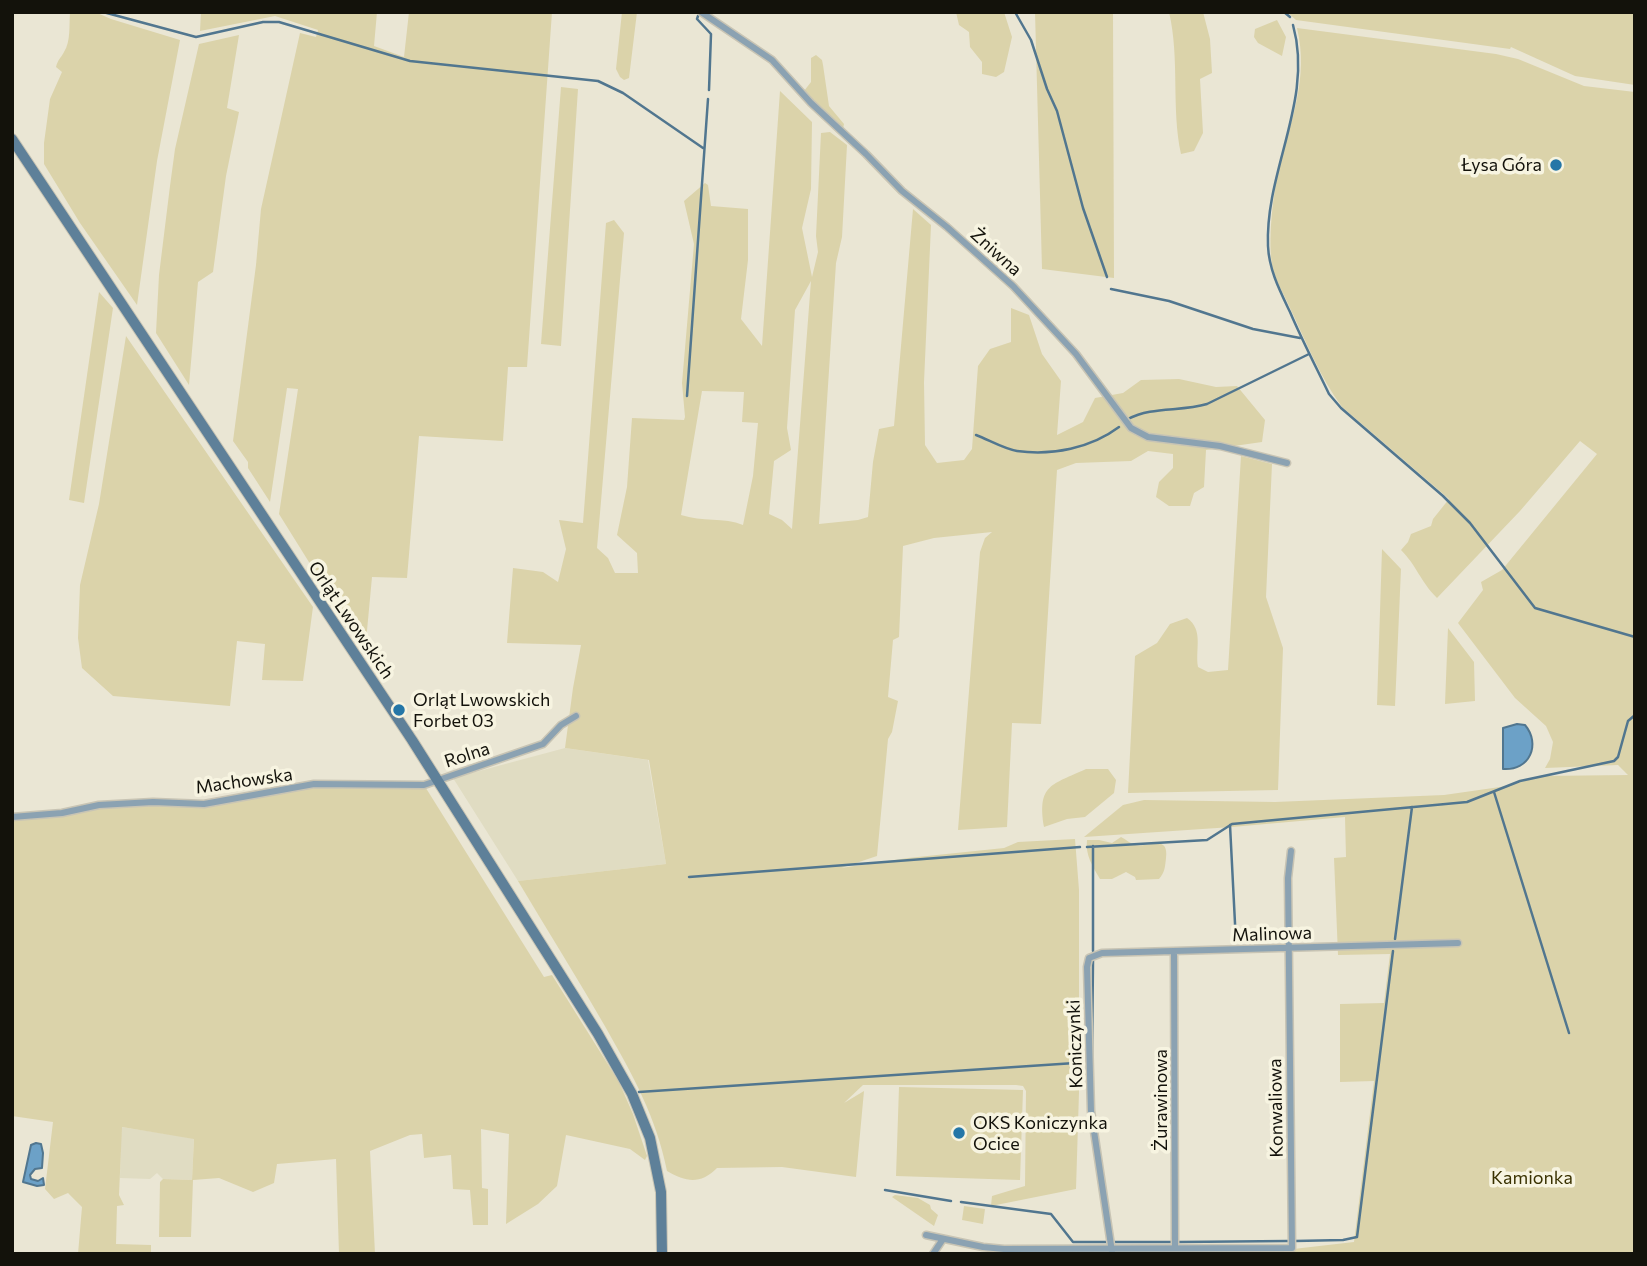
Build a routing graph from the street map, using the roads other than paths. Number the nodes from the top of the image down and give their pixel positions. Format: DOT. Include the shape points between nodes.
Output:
graph roads {
  1 [pos="701,12"];
  2 [pos="12,139"];
  3 [pos="1287,463"];
  4 [pos="576,716"];
  5 [pos="437,779"];
  6 [pos="12,817"];
  7 [pos="1291,851"];
  8 [pos="1458,943"];
  9 [pos="1289,947"];
  10 [pos="1174,952"];
  11 [pos="1089,958"];
  12 [pos="926,1235"];
  13 [pos="943,1239"];
  14 [pos="1175,1248"];
  15 [pos="1112,1252"];
  16 [pos="662,1254"];
  17 [pos="933,1254"];
  1 -- 3 [label="street, Żniwna" via="762,50 902,191 1013,286 1076,354 1131,428 1148,437 1220,446"];
  2 -- 5 [label="street, Orląt Lwowskich"];
  4 -- 5 [label="street, Rolna" via="543,744"];
  5 -- 6 [label="street, Machowska" via="424,785 314,784 204,803 99,805"];
  5 -- 16 [label="street, Orląt Lwowskich" via="632,1094 656,1158"];
  7 -- 9 [label="street, Konwaliowa"];
  8 -- 9 [label="street, Malinowa"];
  9 -- 10 [label="street, Malinowa"];
  9 -- 14 [label="street, Konwaliowa" via="1292,1248"];
  10 -- 11 [label="street, Malinowa" via="1102,953"];
  10 -- 14 [label="street, Żurawinowa"];
  11 -- 15 [label="street, Koniczynki" via="1091,1111"];
  12 -- 13 [label="street"];
  13 -- 15 [label="street" via="1004,1249"];
  13 -- 17 [label="street"];
  14 -- 15 [label="street"];
}
